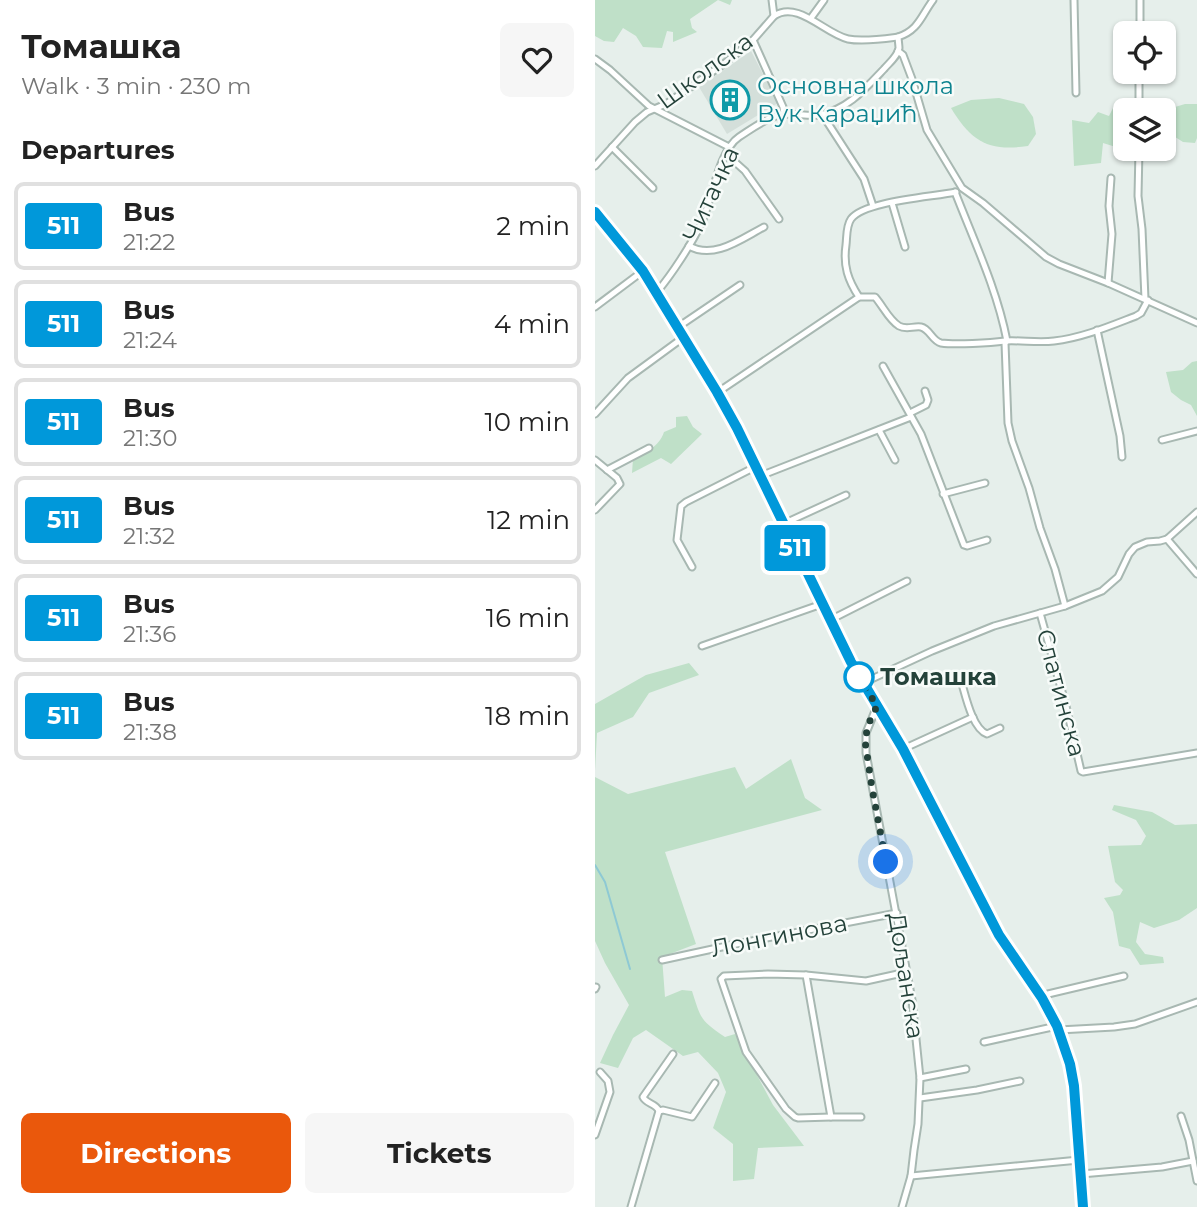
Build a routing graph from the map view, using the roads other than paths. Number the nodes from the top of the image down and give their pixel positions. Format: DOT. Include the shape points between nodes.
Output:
graph roads {
  1 [pos="772,0"];
  2 [pos="824,0"];
  3 [pos="933,0"];
  4 [pos="1074,0"];
  5 [pos="1140,0"];
  6 [pos="774,16"];
  7 [pos="811,18"];
  8 [pos="1140,21"];
  9 [pos="898,37"];
  10 [pos="753,40"];
  11 [pos="898,51"];
  12 [pos="595,59"];
  13 [pos="1076,93"];
  14 [pos="654,109"];
  15 [pos="784,114"];
  16 [pos="822,114"];
  17 [pos="612,147"];
  18 [pos="729,147"];
  19 [pos="726,154"];
  20 [pos="1139,161"];
  21 [pos="595,166"];
  22 [pos="1111,178"];
  23 [pos="653,187"];
  24 [pos="962,188"];
  25 [pos="955,192"];
  26 [pos="893,203"];
  27 [pos="873,206"];
  28 [pos="596,215"];
  29 [pos="779,219"];
  30 [pos="764,227"];
  31 [pos="689,246"];
  32 [pos="905,247"];
  33 [pos="643,271"];
  34 [pos="1108,283"];
  35 [pos="740,285"];
  36 [pos="657,292"];
  37 [pos="859,297"];
  38 [pos="1146,299"];
  39 [pos="595,307"];
  40 [pos="1197,322"];
  41 [pos="678,327"];
  42 [pos="1097,330"];
  43 [pos="684,337"];
  44 [pos="1007,341"];
  45 [pos="883,366"];
  46 [pos="925,391"];
  47 [pos="717,392"];
  48 [pos="595,414"];
  49 [pos="911,415"];
  50 [pos="879,430"];
  51 [pos="1197,431"];
  52 [pos="1162,440"];
  53 [pos="649,448"];
  54 [pos="1122,457"];
  55 [pos="595,460"];
  56 [pos="895,460"];
  57 [pos="755,467"];
  58 [pos="607,470"];
  59 [pos="760,477"];
  60 [pos="985,483"];
  61 [pos="943,494"];
  62 [pos="846,495"];
  63 [pos="595,510"];
  64 [pos="1197,512"];
  65 [pos="783,524"];
  66 [pos="1167,539"];
  67 [pos="987,540"];
  68 [pos="692,567"];
  69 [pos="1197,574"];
  70 [pos="907,581"];
  71 [pos="822,604"];
  72 [pos="1065,606"];
  73 [pos="1040,613"];
  74 [pos="829,620"];
  75 [pos="702,646"];
  76 [pos="863,683"];
  77 [pos="961,684"];
  78 [pos="877,706"];
  79 [pos="973,717"];
  80 [pos="1000,728"];
  81 [pos="903,749"];
  82 [pos="1197,753"];
  83 [pos="897,913"];
  84 [pos="662,960"];
  85 [pos="907,972"];
  86 [pos="806,975"];
  87 [pos="1124,976"];
  88 [pos="1042,998"];
  89 [pos="1197,1002"];
  90 [pos="1058,1028"];
  91 [pos="984,1042"];
  92 [pos="673,1054"];
  93 [pos="966,1069"];
  94 [pos="600,1072"];
  95 [pos="920,1078"];
  96 [pos="1020,1081"];
  97 [pos="715,1083"];
  98 [pos="920,1098"];
  99 [pos="659,1111"];
  100 [pos="1181,1115"];
  101 [pos="831,1117"];
  102 [pos="860,1117"];
  103 [pos="595,1135"];
  104 [pos="1079,1160"];
  105 [pos="1193,1161"];
  106 [pos="1081,1174"];
  107 [pos="911,1176"];
  108 [pos="1197,1181"];
  109 [pos="631,1207"];
  110 [pos="902,1207"];
  111 [pos="1083,1207"];
  1 -- 6 [label="street, Школска"];
  2 -- 7 [label="street"];
  3 -- 9 [label="street" via="916,27"];
  4 -- 13 [label="street"];
  5 -- 8 [label="street"];
  6 -- 7 [label="street" via="788,10"];
  6 -- 10 [label="street, Школска"];
  7 -- 9 [label="street" via="846,38"];
  9 -- 11 [label="street"];
  10 -- 14 [label="street, Школска"];
  10 -- 15 [label="street"];
  11 -- 16 [label="street, Читачка" via="852,101"];
  11 -- 24 [label="street" via="927,130"];
  12 -- 14 [label="street"];
  14 -- 17 [label="street, Школска"];
  14 -- 18 [label="street"];
  15 -- 16 [label="street, Читачка"];
  15 -- 18 [label="street, Читачка" via="770,118"];
  16 -- 27 [label="street" via="864,179"];
  17 -- 21 [label="street, Школска"];
  17 -- 23 [label="street"];
  18 -- 19 [label="street, Читачка"];
  19 -- 29 [label="street"];
  19 -- 31 [label="street, Читачка" via="703,222"];
  20 -- 38 [label="street"];
  22 -- 34 [label="street"];
  24 -- 25 [label="street"];
  24 -- 34 [label="street" via="1046,257"];
  25 -- 26 [label="street"];
  25 -- 44 [label="street" via="995,295"];
  26 -- 27 [label="street"];
  26 -- 32 [label="street"];
  27 -- 37 [label="street" via="854,215 848,229 845,265"];
  28 -- 33 [label="main road"];
  30 -- 31 [label="street" via="713,251"];
  31 -- 36 [label="street, Читачка"];
  33 -- 36 [label="main road"];
  33 -- 39 [label="street"];
  34 -- 38 [label="street"];
  35 -- 41 [label="street"];
  36 -- 41 [label="main road"];
  37 -- 44 [label="street" via="875,297 899,326 922,327 939,342"];
  37 -- 47 [label="street"];
  38 -- 40 [label="street"];
  38 -- 42 [label="street" via="1136,317"];
  41 -- 43 [label="main road"];
  42 -- 44 [label="street" via="1062,340"];
  42 -- 54 [label="street"];
  43 -- 47 [label="main road"];
  43 -- 48 [label="street" via="628,378"];
  44 -- 72 [label="street" via="1008,423"];
  45 -- 49 [label="street"];
  46 -- 49 [label="street" via="928,403"];
  47 -- 57 [label="main road"];
  49 -- 50 [label="street"];
  49 -- 61 [label="street"];
  50 -- 56 [label="street"];
  50 -- 59 [label="street"];
  51 -- 52 [label="street"];
  53 -- 58 [label="street"];
  55 -- 58 [label="street"];
  57 -- 59 [label="main road"];
  57 -- 68 [label="street" via="681,506 677,540"];
  58 -- 63 [label="street" via="620,484"];
  59 -- 65 [label="main road"];
  60 -- 61 [label="street"];
  61 -- 67 [label="street" via="964,545"];
  62 -- 65 [label="street"];
  64 -- 66 [label="street"];
  65 -- 71 [label="main road"];
  66 -- 69 [label="street"];
  66 -- 72 [label="street" via="1135,547 1118,577 1102,591"];
  70 -- 74 [label="street"];
  71 -- 74 [label="main road"];
  71 -- 75 [label="street"];
  72 -- 73 [label="street"];
  73 -- 76 [label="street" via="994,626"];
  73 -- 82 [label="street, Слатинска" via="1081,771"];
  74 -- 76 [label="main road"];
  76 -- 78 [label="main road"];
  77 -- 79 [label="street"];
  78 -- 81 [label="main road"];
  78 -- 83 [label="street, Дољанска" via="866,733 866,753"];
  79 -- 80 [label="street" via="984,734"];
  79 -- 81 [label="street"];
  81 -- 88 [label="main road" via="999,935"];
  83 -- 84 [label="street, Лонгинова"];
  83 -- 85 [label="street, Дољанска"];
  85 -- 86 [label="street" via="866,981"];
  85 -- 95 [label="street, Дољанска"];
  86 -- 101 [label="street"];
  86 -- 101 [label="street" via="724,976 721,981 746,1052 786,1109 798,1118"];
  87 -- 88 [label="street"];
  88 -- 90 [label="main road"];
  89 -- 90 [label="street" via="1135,1024"];
  90 -- 91 [label="street"];
  90 -- 104 [label="main road" via="1074,1086"];
  92 -- 99 [label="street" via="643,1097"];
  93 -- 95 [label="street"];
  94 -- 103 [label="street" via="610,1092"];
  95 -- 98 [label="street, Дољанска"];
  96 -- 98 [label="street"];
  97 -- 99 [label="street" via="692,1117"];
  98 -- 107 [label="street, Дољанска"];
  99 -- 109 [label="street"];
  100 -- 105 [label="street"];
  101 -- 102 [label="street"];
  104 -- 106 [label="main road"];
  104 -- 107 [label="street"];
  105 -- 106 [label="street"];
  105 -- 108 [label="street"];
  106 -- 111 [label="main road"];
  107 -- 110 [label="street, Дољанска"];
}
